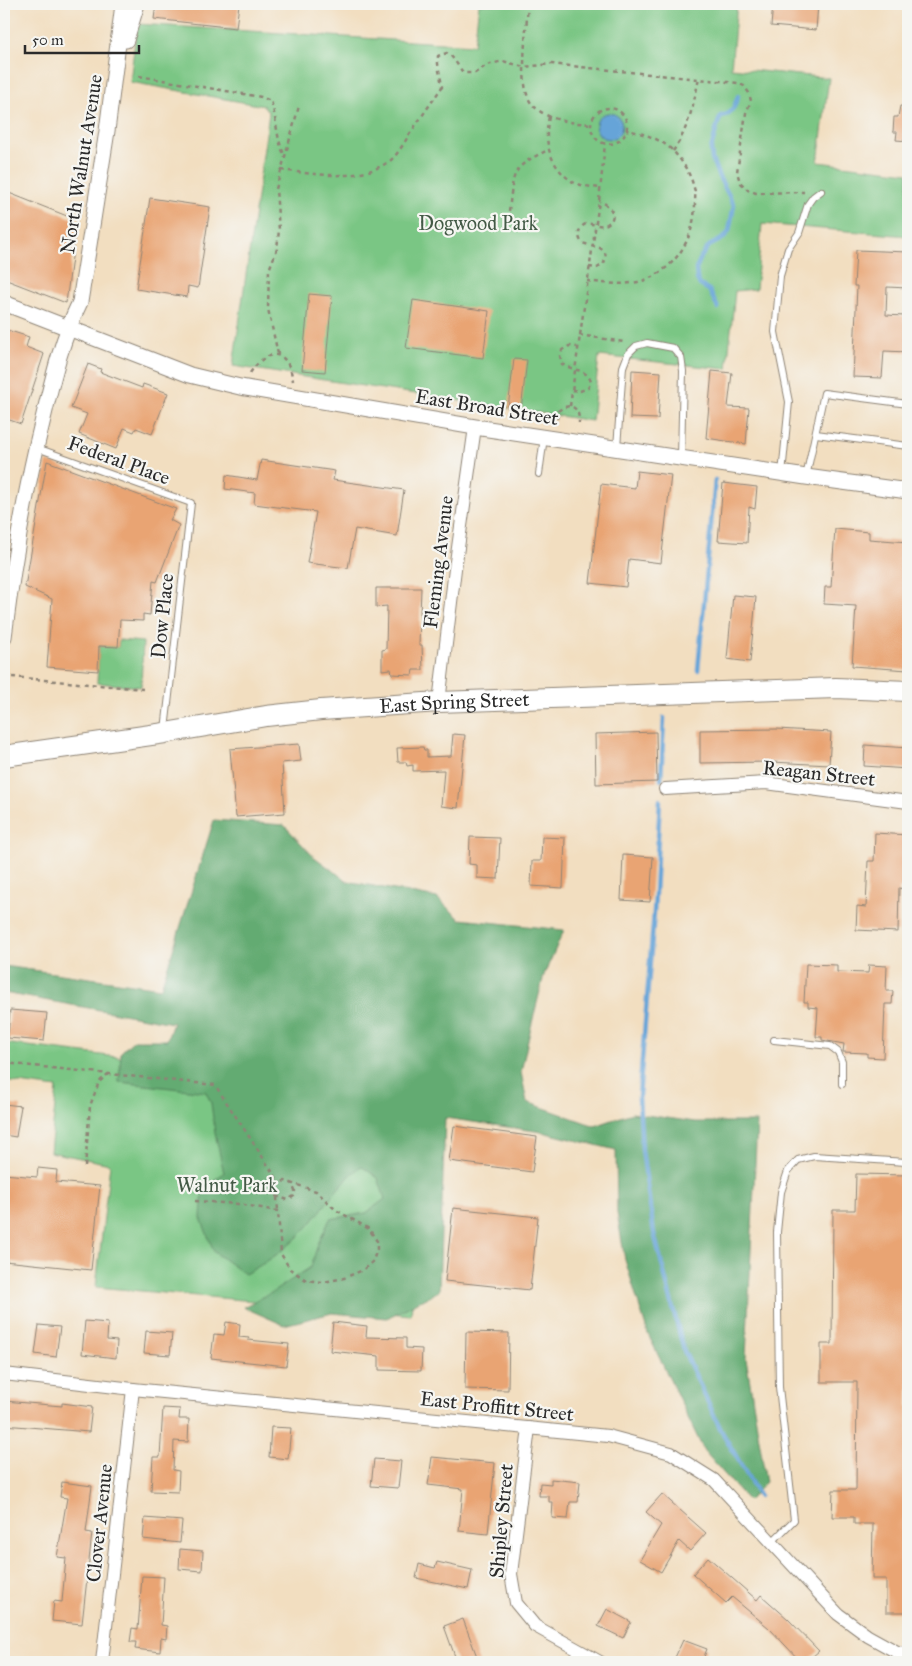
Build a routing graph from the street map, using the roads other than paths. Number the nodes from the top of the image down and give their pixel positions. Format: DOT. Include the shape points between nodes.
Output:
graph roads {
  1 [pos="123,4"];
  2 [pos="137,4"];
  3 [pos="114,85"];
  4 [pos="821,192"];
  5 [pos="4,303"];
  6 [pos="68,327"];
  7 [pos="908,404"];
  8 [pos="475,427"];
  9 [pos="816,434"];
  10 [pos="544,436"];
  11 [pos="908,446"];
  12 [pos="36,447"];
  13 [pos="617,448"];
  14 [pos="681,458"];
  15 [pos="539,474"];
  16 [pos="782,474"];
  17 [pos="806,477"];
  18 [pos="908,491"];
  19 [pos="191,503"];
  20 [pos="4,637"];
  21 [pos="908,691"];
  22 [pos="440,702"];
  23 [pos="165,733"];
  24 [pos="4,756"];
  25 [pos="665,788"];
  26 [pos="908,802"];
  27 [pos="774,1040"];
  28 [pos="842,1084"];
  29 [pos="906,1162"];
  30 [pos="4,1374"];
  31 [pos="133,1389"];
  32 [pos="529,1428"];
  33 [pos="772,1542"];
  34 [pos="901,1656"];
  35 [pos="102,1662"];
  36 [pos="600,1662"];
  1 -- 3 [label="street, North Walnut Avenue"];
  2 -- 3 [label="street"];
  3 -- 6 [label="street, North Walnut Avenue" via="80,302"];
  4 -- 16 [label="lane" via="808,204 780,276 775,332 789,402"];
  5 -- 6 [label="street, East Broad Street"];
  6 -- 8 [label="street, East Broad Street" via="201,378"];
  6 -- 12 [label="street, North Walnut Avenue"];
  7 -- 9 [label="lane" via="824,393"];
  8 -- 10 [label="street, East Broad Street"];
  8 -- 22 [label="street, Fleming Avenue"];
  9 -- 11 [label="lane"];
  9 -- 17 [label="lane"];
  10 -- 13 [label="street, East Broad Street"];
  10 -- 15 [label="lane"];
  12 -- 19 [label="lane, Federal Place"];
  12 -- 20 [label="street, North Walnut Avenue" via="12,567"];
  13 -- 14 [label="street, East Broad Street"];
  13 -- 14 [label="lane" via="623,367 628,354 636,346 648,343 663,345 673,348 681,357"];
  14 -- 16 [label="street, East Broad Street"];
  16 -- 17 [label="street, East Broad Street"];
  17 -- 18 [label="street, East Broad Street"];
  19 -- 23 [label="lane, Dow Place"];
  21 -- 22 [label="main road, East Spring Street" via="836,688"];
  22 -- 23 [label="main road, East Spring Street" via="318,710"];
  23 -- 24 [label="main road, East Spring Street"];
  25 -- 26 [label="street, Reagan Street" via="766,783"];
  27 -- 28 [label="lane" via="830,1046 838,1052 842,1062"];
  29 -- 33 [label="lane" via="814,1156 798,1160 788,1171 777,1232 779,1387 794,1520"];
  30 -- 31 [label="street, East Proffitt Street"];
  31 -- 32 [label="street, East Proffitt Street"];
  31 -- 35 [label="street, Clover Avenue"];
  32 -- 33 [label="street, East Proffitt Street" via="608,1436 671,1452 714,1480"];
  32 -- 36 [label="street, Shipley Street" via="511,1574 516,1603 535,1626"];
  33 -- 34 [label="street, East Proffitt Street" via="838,1614"];
}
